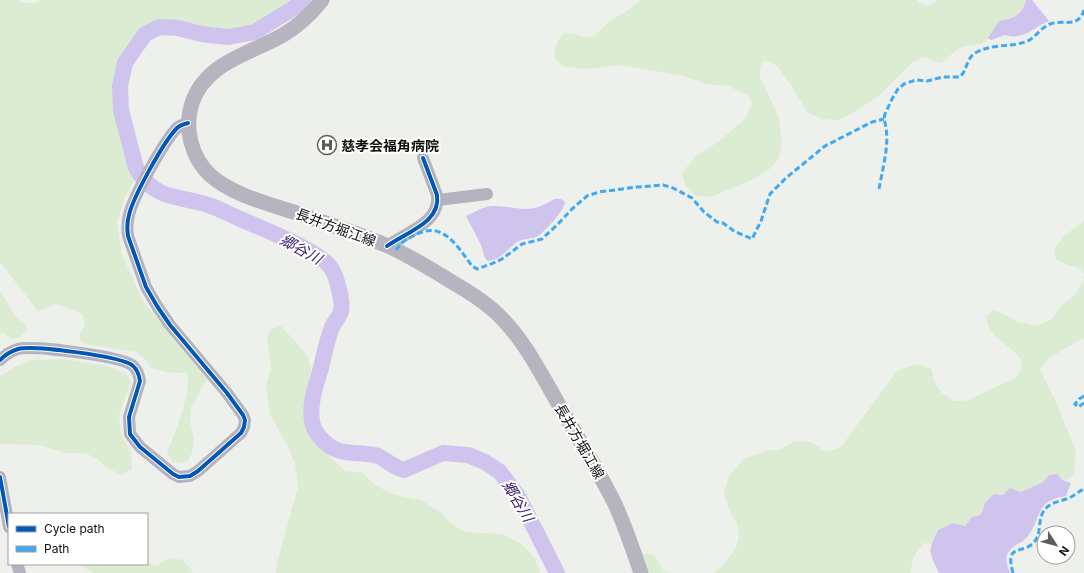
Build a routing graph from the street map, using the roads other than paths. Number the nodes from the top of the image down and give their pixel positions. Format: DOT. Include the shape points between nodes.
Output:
graph roads {
  1 [pos="322,0"];
  2 [pos="188,123"];
  3 [pos="423,158"];
  4 [pos="487,194"];
  5 [pos="438,200"];
  6 [pos="387,246"];
  7 [pos="0,360"];
  8 [pos="0,477"];
  9 [pos="8,521"];
  10 [pos="642,573"];
  1 -- 2 [label="main road, 長井方堀江線" via="303,20 282,35 233,59 210,75 195,95"];
  2 -- 6 [label="main road, 長井方堀江線" via="191,141 201,166 230,189"];
  2 -- 7 [label="street" via="178,126 172,134 140,189 129,214 127,228 130,246 146,287 157,306 243,415 244,427 241,433 198,471 190,476 179,477 140,447 130,434 129,417 140,381 131,364 93,355 36,347 11,351"];
  3 -- 5 [label="street"];
  4 -- 5 [label="street"];
  5 -- 6 [label="street" via="435,212 428,221"];
  6 -- 10 [label="main road, 長井方堀江線" via="474,295 493,310 517,337 532,358 605,485"];
  8 -- 9 [label="street"];
}
